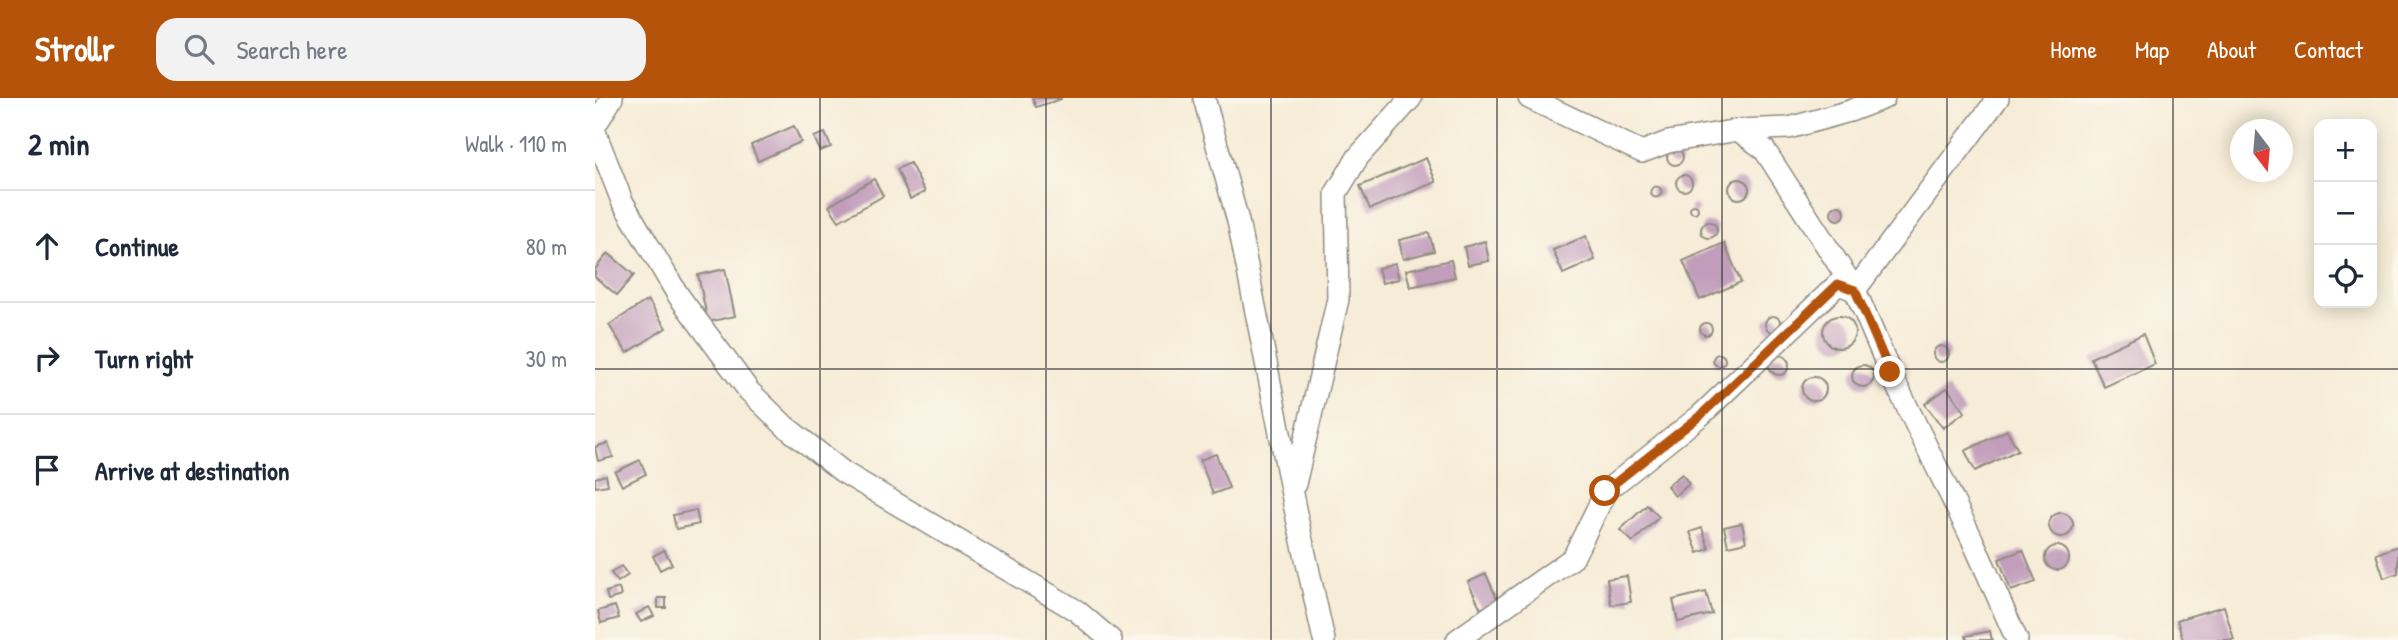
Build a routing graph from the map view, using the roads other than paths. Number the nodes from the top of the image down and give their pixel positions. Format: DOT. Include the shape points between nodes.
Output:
graph roads {
  1 [pos="612,98"];
  2 [pos="1205,98"];
  3 [pos="1411,98"];
  4 [pos="1529,98"];
  5 [pos="1884,98"];
  6 [pos="1998,98"];
  7 [pos="595,126"];
  8 [pos="1738,130"];
  9 [pos="595,132"];
  10 [pos="1855,290"];
  11 [pos="1295,509"];
  12 [pos="1111,640"];
  13 [pos="1324,640"];
  14 [pos="1457,640"];
  15 [pos="2017,640"];
  1 -- 7 [label="street"];
  2 -- 11 [label="street" via="1238,221"];
  3 -- 11 [label="street" via="1359,158 1336,193 1338,299 1295,477"];
  4 -- 8 [label="street" via="1641,152 1668,142"];
  5 -- 8 [label="street" via="1789,128"];
  6 -- 10 [label="street"];
  8 -- 10 [label="street" via="1764,149"];
  9 -- 12 [label="street" via="622,201 678,295 749,391 843,472 1077,611"];
  10 -- 14 [label="street" via="1838,284 1701,415 1605,491 1573,558"];
  10 -- 15 [label="street"];
  11 -- 13 [label="street"];
}
